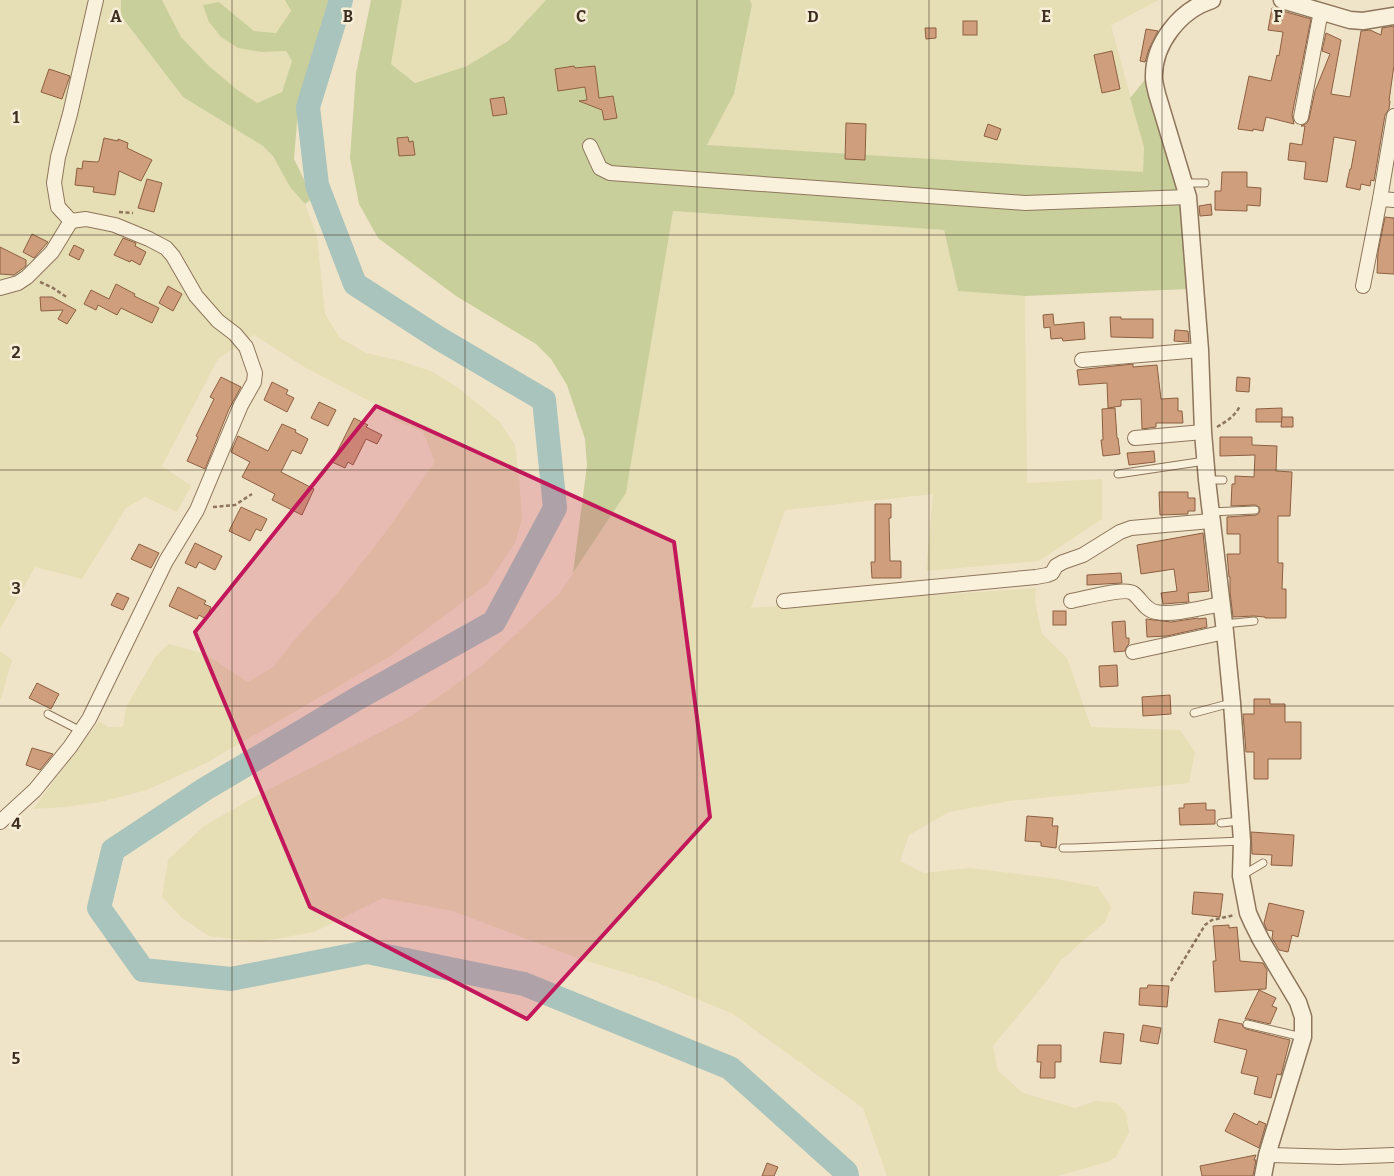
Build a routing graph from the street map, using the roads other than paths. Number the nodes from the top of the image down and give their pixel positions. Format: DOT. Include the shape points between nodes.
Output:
graph roads {
  1 [pos="96,0"];
  2 [pos="1212,0"];
  3 [pos="1283,0"];
  4 [pos="1321,11"];
  5 [pos="1394,16"];
  6 [pos="1394,116"];
  7 [pos="1301,117"];
  8 [pos="590,146"];
  9 [pos="1205,183"];
  10 [pos="1186,190"];
  11 [pos="1387,199"];
  12 [pos="71,221"];
  13 [pos="1363,286"];
  14 [pos="0,288"];
  15 [pos="1200,350"];
  16 [pos="1082,360"];
  17 [pos="1203,437"];
  18 [pos="1135,438"];
  19 [pos="1205,461"];
  20 [pos="1118,474"];
  21 [pos="1255,510"];
  22 [pos="1210,516"];
  23 [pos="784,601"];
  24 [pos="1072,601"];
  25 [pos="1222,604"];
  26 [pos="1254,621"];
  27 [pos="1224,628"];
  28 [pos="1133,652"];
  29 [pos="1232,703"];
  30 [pos="1194,713"];
  31 [pos="48,714"];
  32 [pos="81,731"];
  33 [pos="1240,821"];
  34 [pos="0,822"];
  35 [pos="1221,823"];
  36 [pos="1242,841"];
  37 [pos="1062,848"];
  38 [pos="1263,863"];
  39 [pos="1241,876"];
  40 [pos="1247,1024"];
  41 [pos="1303,1037"];
  42 [pos="1267,1155"];
  43 [pos="1394,1155"];
  44 [pos="1263,1176"];
  1 -- 12 [label="street" via="54,183 58,207"];
  2 -- 10 [label="street" via="1186,13 1176,23 1161,46 1154,78"];
  3 -- 4 [label="street"];
  4 -- 5 [label="street" via="1350,20"];
  4 -- 7 [label="street"];
  6 -- 11 [label="street"];
  8 -- 10 [label="street" via="600,168 610,173 1025,203"];
  9 -- 10 [label="lane"];
  10 -- 15 [label="street"];
  11 -- 13 [label="street"];
  12 -- 14 [label="street" via="52,252 26,277"];
  12 -- 32 [label="street" via="86,219 115,225 166,248 196,296 246,347 256,373 197,510 166,561"];
  15 -- 16 [label="street"];
  15 -- 17 [label="street"];
  17 -- 18 [label="street"];
  17 -- 19 [label="street"];
  19 -- 20 [label="lane"];
  19 -- 22 [label="street" via="1215,480"];
  21 -- 22 [label="lane"];
  22 -- 23 [label="street" via="1131,528 1083,555 1063,562 1052,573 1036,578"];
  22 -- 25 [label="street"];
  24 -- 25 [label="street" via="1128,590 1153,612 1165,614"];
  25 -- 27 [label="street"];
  26 -- 27 [label="lane"];
  27 -- 28 [label="street"];
  27 -- 29 [label="street"];
  29 -- 30 [label="lane"];
  29 -- 33 [label="street"];
  31 -- 32 [label="lane"];
  32 -- 34 [label="street" via="35,790"];
  33 -- 35 [label="lane"];
  33 -- 36 [label="street"];
  36 -- 37 [label="lane"];
  36 -- 39 [label="street"];
  38 -- 39 [label="lane"];
  39 -- 41 [label="street" via="1248,913 1298,1002 1303,1017"];
  40 -- 41 [label="lane"];
  41 -- 42 [label="street"];
  42 -- 43 [label="street"];
  42 -- 44 [label="street"];
}
